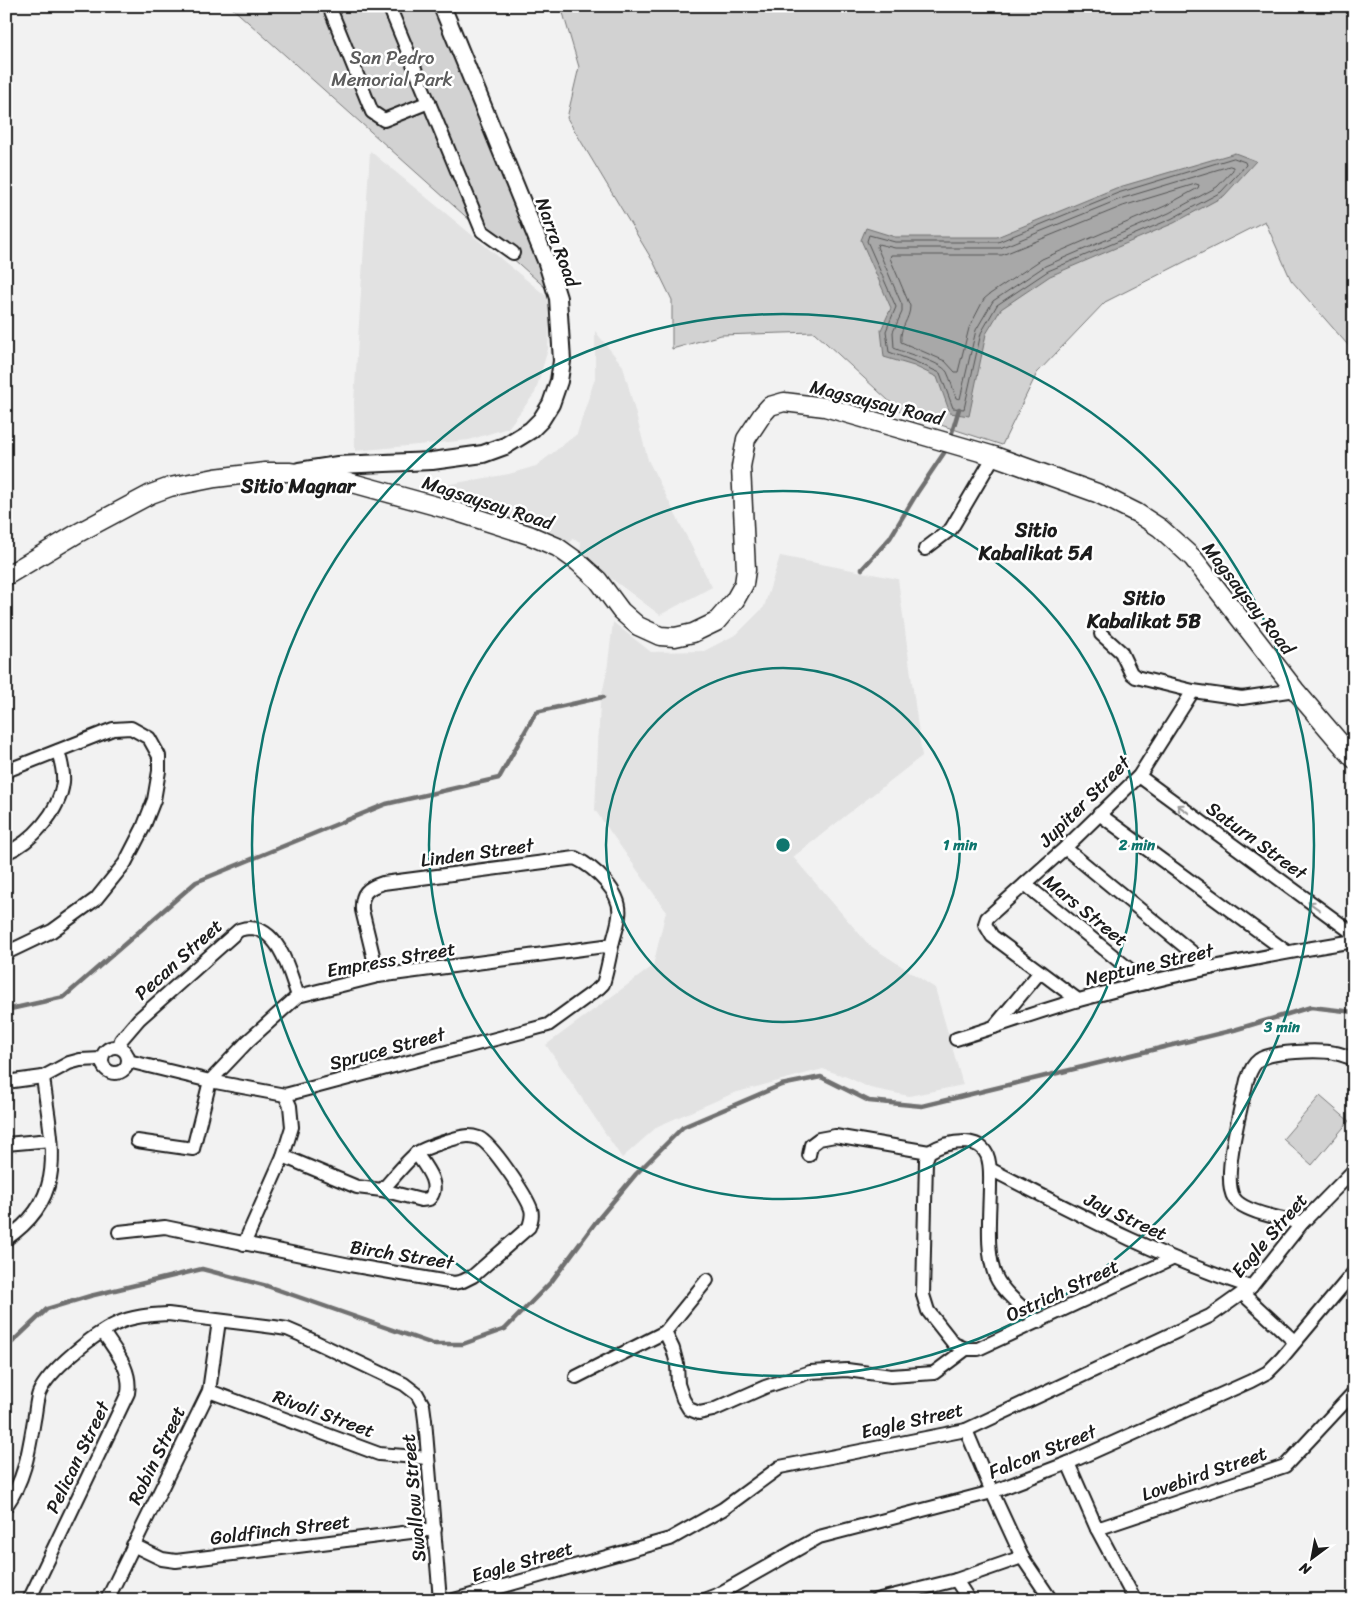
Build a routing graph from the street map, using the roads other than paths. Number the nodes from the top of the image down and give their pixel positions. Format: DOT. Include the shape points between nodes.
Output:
graph roads {
  1 [pos="329,6"];
  2 [pos="389,6"];
  3 [pos="442,6"];
  4 [pos="430,102"];
  5 [pos="513,253"];
  6 [pos="994,456"];
  7 [pos="290,472"];
  8 [pos="925,549"];
  9 [pos="6,576"];
  10 [pos="1101,634"];
  11 [pos="1295,690"];
  12 [pos="1193,691"];
  13 [pos="58,751"];
  14 [pos="1354,759"];
  15 [pos="6,771"];
  16 [pos="1138,776"];
  17 [pos="1099,814"];
  18 [pos="1065,848"];
  19 [pos="6,853"];
  20 [pos="1025,884"];
  21 [pos="1354,934"];
  22 [pos="1354,941"];
  23 [pos="612,945"];
  24 [pos="1287,952"];
  25 [pos="6,953"];
  26 [pos="1211,968"];
  27 [pos="1040,972"];
  28 [pos="378,976"];
  29 [pos="1146,983"];
  30 [pos="298,996"];
  31 [pos="1078,1000"];
  32 [pos="992,1028"];
  33 [pos="956,1039"];
  34 [pos="119,1047"];
  35 [pos="102,1059"];
  36 [pos="1354,1059"];
  37 [pos="128,1061"];
  38 [pos="43,1077"];
  39 [pos="210,1081"];
  40 [pos="6,1082"];
  41 [pos="285,1095"];
  42 [pos="51,1140"];
  43 [pos="137,1141"];
  44 [pos="6,1144"];
  45 [pos="928,1152"];
  46 [pos="416,1153"];
  47 [pos="809,1155"];
  48 [pos="283,1156"];
  49 [pos="990,1169"];
  50 [pos="1354,1170"];
  51 [pos="382,1190"];
  52 [pos="1302,1223"];
  53 [pos="119,1232"];
  54 [pos="6,1239"];
  55 [pos="244,1244"];
  56 [pos="1172,1259"];
  57 [pos="1354,1272"];
  58 [pos="707,1280"];
  59 [pos="1247,1290"];
  60 [pos="218,1321"];
  61 [pos="1038,1322"];
  62 [pos="103,1332"];
  63 [pos="665,1332"];
  64 [pos="1295,1342"];
  65 [pos="966,1349"];
  66 [pos="576,1377"];
  67 [pos="209,1391"];
  68 [pos="1354,1392"];
  69 [pos="966,1430"];
  70 [pos="428,1458"];
  71 [pos="1068,1464"];
  72 [pos="992,1492"];
  73 [pos="6,1506"];
  74 [pos="1097,1529"];
  75 [pos="435,1530"];
  76 [pos="133,1545"];
  77 [pos="1022,1557"];
  78 [pos="956,1580"];
  79 [pos="894,1598"];
  80 [pos="29,1600"];
  81 [pos="106,1600"];
  82 [pos="440,1600"];
  83 [pos="454,1600"];
  84 [pos="704,1600"];
  85 [pos="876,1600"];
  86 [pos="968,1600"];
  87 [pos="1051,1600"];
  88 [pos="1135,1600"];
  1 -- 4 [label="street" via="372,112 384,120"];
  2 -- 4 [label="street"];
  3 -- 7 [label="street, Narra Road" via="558,298 562,361 559,381 541,420 521,438 483,454 338,465"];
  4 -- 5 [label="street" via="482,231"];
  6 -- 7 [label="main road, Magsaysay Road" via="824,407 784,402 770,406 746,439 741,467 744,584 716,622 676,637 660,636 638,626 578,562 557,547 529,534 338,479"];
  6 -- 8 [label="street" via="951,528"];
  6 -- 11 [label="main road, Magsaysay Road" via="1097,493 1160,528 1193,558"];
  7 -- 9 [label="main road, Magsaysay Road" via="215,478 157,492 78,533"];
  10 -- 12 [label="street" via="1121,652 1134,676"];
  11 -- 12 [label="street" via="1242,698"];
  11 -- 14 [label="main road, Magsaysay Road"];
  12 -- 16 [label="street, Jupiter Street"];
  13 -- 15 [label="street"];
  13 -- 19 [label="street" via="63,782 59,798 33,834"];
  13 -- 25 [label="street" via="113,729 131,728 149,738 159,756 154,800 125,863 96,899 52,931"];
  16 -- 17 [label="street, Jupiter Street"];
  21 -- 16 [label="street, Saturn Street, one-way"];
  17 -- 18 [label="street, Jupiter Street"];
  17 -- 24 [label="street"];
  18 -- 20 [label="street, Jupiter Street"];
  18 -- 26 [label="street"];
  20 -- 27 [label="street, Jupiter Street" via="985,924 992,936"];
  20 -- 29 [label="street, Mars Street"];
  22 -- 24 [label="street, Neptune Street"];
  23 -- 28 [label="street, Empress Street"];
  23 -- 28 [label="street, Linden Street" via="620,914 617,900 587,864 575,858 561,859 373,887 364,893 361,901"];
  23 -- 41 [label="street, Spruce Street" via="605,978 599,988 548,1025"];
  24 -- 26 [label="street, Neptune Street"];
  26 -- 29 [label="street, Neptune Street"];
  27 -- 31 [label="street"];
  27 -- 32 [label="street"];
  28 -- 30 [label="street, Empress Street"];
  29 -- 31 [label="street, Neptune Street"];
  30 -- 34 [label="street, Pecan Street" via="280,947 262,932 251,928 239,930 139,1019"];
  30 -- 39 [label="street, Empress Street"];
  31 -- 32 [label="street, Neptune Street"];
  32 -- 33 [label="street, Neptune Street"];
  34 -- 35 [label="street" via="108,1049"];
  34 -- 37 [label="street" via="128,1055"];
  35 -- 37 [label="street" via="106,1070 111,1072 122,1071"];
  35 -- 38 [label="street" via="69,1063"];
  36 -- 52 [label="street" via="1335,1053 1268,1055 1258,1060 1247,1080 1232,1149 1230,1186 1234,1200 1246,1208"];
  37 -- 39 [label="street, Spruce Street"];
  38 -- 40 [label="street"];
  38 -- 42 [label="street"];
  39 -- 41 [label="street, Spruce Street"];
  39 -- 43 [label="street" via="193,1149"];
  41 -- 48 [label="street" via="290,1106 292,1127"];
  42 -- 44 [label="street"];
  42 -- 54 [label="street" via="53,1161 45,1198 19,1231"];
  45 -- 47 [label="street" via="835,1136 811,1145"];
  45 -- 49 [label="street" via="955,1142 975,1142 987,1154"];
  45 -- 65 [label="street" via="924,1303 954,1344"];
  46 -- 51 [label="street, Birch Street"];
  46 -- 51 [label="street" via="431,1177 434,1194 421,1200"];
  46 -- 55 [label="street, Birch Street" via="455,1138 479,1138 490,1146 532,1210 529,1227 463,1282 350,1266"];
  48 -- 51 [label="street" via="357,1187"];
  48 -- 55 [label="street"];
  49 -- 56 [label="street, Jay Street" via="1099,1226"];
  49 -- 61 [label="street" via="990,1246 995,1277"];
  50 -- 52 [label="street, Eagle Street"];
  52 -- 59 [label="street, Eagle Street"];
  53 -- 55 [label="street, Birch Street" via="165,1227"];
  56 -- 59 [label="street, Jay Street"];
  56 -- 61 [label="street, Ostrich Street"];
  57 -- 64 [label="street, Falcon Street"];
  58 -- 63 [label="street"];
  59 -- 64 [label="street"];
  59 -- 69 [label="street, Eagle Street" via="1210,1316"];
  60 -- 62 [label="street" via="168,1314 149,1315 131,1318"];
  60 -- 67 [label="street, Robin Street"];
  60 -- 70 [label="street, Swallow Street" via="287,1329 404,1384 417,1394 423,1405"];
  61 -- 65 [label="street, Ostrich Street" via="978,1349"];
  62 -- 73 [label="street" via="71,1356 47,1380 40,1393 27,1462 20,1483"];
  62 -- 80 [label="street, Pelican Street" via="128,1373 128,1393"];
  63 -- 65 [label="street" via="673,1349 683,1399 689,1409 699,1413 810,1372 847,1370 891,1376 934,1373"];
  63 -- 66 [label="street"];
  64 -- 71 [label="street, Falcon Street" via="1268,1372"];
  67 -- 70 [label="street, Rivoli Street" via="379,1454"];
  67 -- 76 [label="street, Robin Street"];
  68 -- 74 [label="street, Lovebird Street" via="1285,1466"];
  69 -- 72 [label="street"];
  69 -- 83 [label="street, Eagle Street" via="780,1467 724,1509 670,1540"];
  70 -- 75 [label="street, Swallow Street"];
  71 -- 72 [label="street, Falcon Street"];
  71 -- 74 [label="street"];
  72 -- 77 [label="street"];
  72 -- 84 [label="street, Falcon Street" via="819,1537"];
  74 -- 88 [label="street"];
  75 -- 76 [label="street, Goldfinch Street" via="176,1561"];
  75 -- 82 [label="street, Swallow Street"];
  76 -- 81 [label="street, Robin Street"];
  77 -- 78 [label="street"];
  77 -- 87 [label="street"];
  78 -- 79 [label="street"];
  78 -- 86 [label="street"];
  79 -- 85 [label="street"];
}
